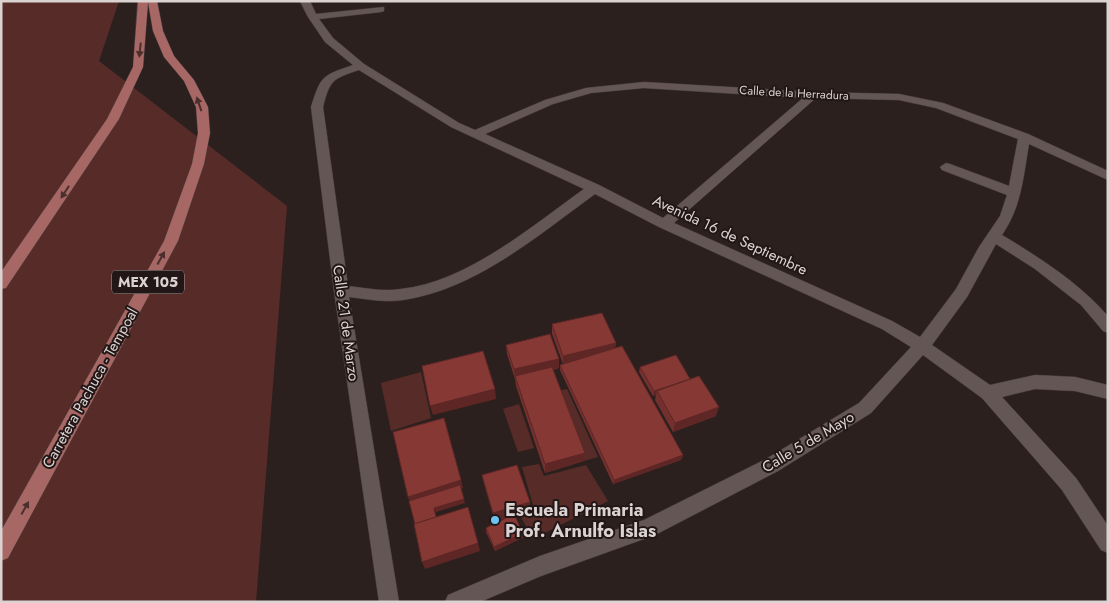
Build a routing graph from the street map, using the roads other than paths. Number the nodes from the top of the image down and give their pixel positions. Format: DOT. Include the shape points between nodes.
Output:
graph roads {
  1 [pos="143,1"];
  2 [pos="152,1"];
  3 [pos="305,1"];
  4 [pos="381,8"];
  5 [pos="313,17"];
  6 [pos="360,66"];
  7 [pos="813,95"];
  8 [pos="475,134"];
  9 [pos="1024,137"];
  10 [pos="946,168"];
  11 [pos="1108,176"];
  12 [pos="594,188"];
  13 [pos="1014,193"];
  14 [pos="664,224"];
  15 [pos="994,236"];
  16 [pos="1,284"];
  17 [pos="340,291"];
  18 [pos="1108,327"];
  19 [pos="922,346"];
  20 [pos="1108,392"];
  21 [pos="988,393"];
  22 [pos="1108,543"];
  23 [pos="1,551"];
  24 [pos="389,602"];
  25 [pos="455,602"];
  1 -- 16 [label="main road, one-way" via="138,67 113,119"];
  23 -- 2 [label="main road, Carretera Pachuca - Tempoal / MEX 105, one-way" via="170,241 198,164 204,133 202,107 189,80 169,57 158,31"];
  3 -- 5 [label="street, Avenida 16 de Septiembre"];
  4 -- 5 [label="street"];
  5 -- 6 [label="street, Avenida 16 de Septiembre" via="329,40"];
  6 -- 8 [label="street, Avenida 16 de Septiembre"];
  6 -- 17 [label="street, Calle 21 de Marzo" via="337,74 324,83 317,107"];
  7 -- 8 [label="street, Calle de la Herradura" via="644,85 590,90 548,102"];
  7 -- 9 [label="street, Calle de la Herradura" via="899,97 939,105"];
  7 -- 14 [label="street"];
  8 -- 12 [label="street, Avenida 16 de Septiembre"];
  9 -- 11 [label="street, Calle de la Herradura"];
  9 -- 13 [label="street, Calle 5 de Mayo"];
  10 -- 13 [label="street"];
  12 -- 14 [label="street, Avenida 16 de Septiembre"];
  12 -- 17 [label="street" via="504,252 446,283 402,295"];
  13 -- 15 [label="street, Calle 5 de Mayo" via="1006,217"];
  14 -- 19 [label="street, Avenida 16 de Septiembre" via="888,325"];
  15 -- 18 [label="street" via="1040,265 1078,295"];
  15 -- 19 [label="street, Calle 5 de Mayo" via="962,293"];
  17 -- 24 [label="street, Calle 21 de Marzo"];
  19 -- 21 [label="street, Avenida 16 de Septiembre"];
  19 -- 25 [label="street, Calle 5 de Mayo" via="865,408 772,465 648,528 540,566"];
  20 -- 21 [label="street" via="1075,384 1035,382"];
  21 -- 22 [label="street, Avenida 16 de Septiembre" via="1069,484"];
}
